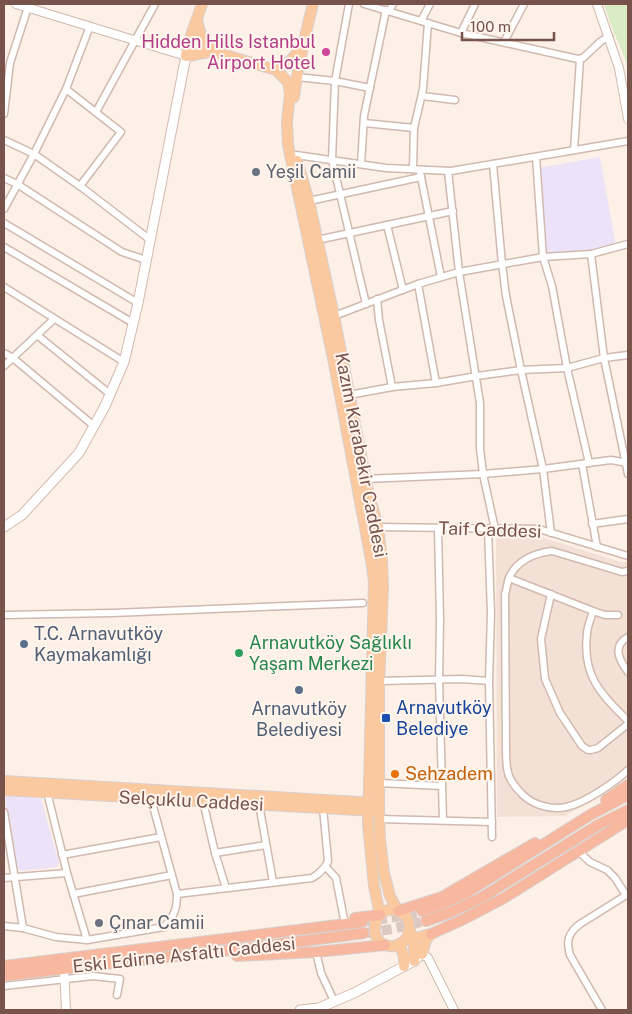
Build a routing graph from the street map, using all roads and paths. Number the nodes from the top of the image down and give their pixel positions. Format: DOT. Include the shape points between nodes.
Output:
graph roads {
  1 [pos="16,4"];
  2 [pos="155,4"];
  3 [pos="202,4"];
  4 [pos="313,4"];
  5 [pos="349,4"];
  6 [pos="364,4"];
  7 [pos="393,4"];
  8 [pos="430,4"];
  9 [pos="475,4"];
  10 [pos="524,4"];
  11 [pos="597,4"];
  12 [pos="28,7"];
  13 [pos="388,10"];
  14 [pos="196,20"];
  15 [pos="421,20"];
  16 [pos="428,23"];
  17 [pos="90,26"];
  18 [pos="461,33"];
  19 [pos="609,36"];
  20 [pos="135,40"];
  21 [pos="303,42"];
  22 [pos="504,42"];
  23 [pos="215,52"];
  24 [pos="186,56"];
  25 [pos="580,58"];
  26 [pos="7,63"];
  27 [pos="276,70"];
  28 [pos="297,77"];
  29 [pos="334,81"];
  30 [pos="370,88"];
  31 [pos="66,89"];
  32 [pos="422,96"];
  33 [pos="455,100"];
  34 [pos="96,112"];
  35 [pos="4,114"];
  36 [pos="628,119"];
  37 [pos="364,123"];
  38 [pos="414,128"];
  39 [pos="4,140"];
  40 [pos="628,141"];
  41 [pos="574,150"];
  42 [pos="34,154"];
  43 [pos="296,155"];
  44 [pos="536,157"];
  45 [pos="332,160"];
  46 [pos="362,164"];
  47 [pos="493,164"];
  48 [pos="416,169"];
  49 [pos="448,171"];
  50 [pos="421,177"];
  51 [pos="4,178"];
  52 [pos="17,184"];
  53 [pos="80,186"];
  54 [pos="340,194"];
  55 [pos="308,201"];
  56 [pos="4,209"];
  57 [pos="453,211"];
  58 [pos="428,215"];
  59 [pos="4,223"];
  60 [pos="387,225"];
  61 [pos="348,234"];
  62 [pos="149,239"];
  63 [pos="317,240"];
  64 [pos="628,244"];
  65 [pos="4,247"];
  66 [pos="591,254"];
  67 [pos="543,257"];
  68 [pos="146,260"];
  69 [pos="502,264"];
  70 [pos="460,272"];
  71 [pos="441,276"];
  72 [pos="418,284"];
  73 [pos="4,289"];
  74 [pos="403,290"];
  75 [pos="377,299"];
  76 [pos="138,303"];
  77 [pos="366,304"];
  78 [pos="334,316"];
  79 [pos="54,319"];
  80 [pos="133,323"];
  81 [pos="37,335"];
  82 [pos="4,353"];
  83 [pos="628,355"];
  84 [pos="13,358"];
  85 [pos="604,358"];
  86 [pos="124,362"];
  87 [pos="4,366"];
  88 [pos="566,368"];
  89 [pos="521,370"];
  90 [pos="477,376"];
  91 [pos="436,383"];
  92 [pos="392,387"];
  93 [pos="110,394"];
  94 [pos="349,395"];
  95 [pos="94,426"];
  96 [pos="627,462"];
  97 [pos="585,464"];
  98 [pos="543,469"];
  99 [pos="484,474"];
  100 [pos="628,474"];
  101 [pos="365,479"];
  102 [pos="628,519"];
  103 [pos="592,524"];
  104 [pos="378,526"];
  105 [pos="4,527"];
  106 [pos="438,528"];
  107 [pos="491,529"];
  108 [pos="551,533"];
  109 [pos="597,547"];
  110 [pos="628,556"];
  111 [pos="628,571"];
  112 [pos="509,578"];
  113 [pos="551,594"];
  114 [pos="373,604"];
  115 [pos="593,611"];
  116 [pos="4,615"];
  117 [pos="618,615"];
  118 [pos="628,637"];
  119 [pos="628,672"];
  120 [pos="439,680"];
  121 [pos="380,681"];
  122 [pos="489,681"];
  123 [pos="628,722"];
  124 [pos="628,770"];
  125 [pos="4,781"];
  126 [pos="379,783"];
  127 [pos="442,786"];
  128 [pos="628,786"];
  129 [pos="47,788"];
  130 [pos="4,790"];
  131 [pos="628,795"];
  132 [pos="187,796"];
  133 [pos="151,799"];
  134 [pos="203,802"];
  135 [pos="259,804"];
  136 [pos="322,808"];
  137 [pos="375,809"];
  138 [pos="628,810"];
  139 [pos="4,812"];
  140 [pos="590,815"];
  141 [pos="443,820"];
  142 [pos="628,820"];
  143 [pos="492,822"];
  144 [pos="628,827"];
  145 [pos="566,830"];
  146 [pos="607,833"];
  147 [pos="6,835"];
  148 [pos="161,837"];
  149 [pos="492,838"];
  150 [pos="266,846"];
  151 [pos="578,851"];
  152 [pos="215,853"];
  153 [pos="62,855"];
  154 [pos="326,867"];
  155 [pos="67,873"];
  156 [pos="172,875"];
  157 [pos="14,877"];
  158 [pos="4,878"];
  159 [pos="273,882"];
  160 [pos="226,888"];
  161 [pos="73,894"];
  162 [pos="177,894"];
  163 [pos="627,894"];
  164 [pos="398,911"];
  165 [pos="380,915"];
  166 [pos="344,919"];
  167 [pos="4,926"];
  168 [pos="23,928"];
  169 [pos="431,934"];
  170 [pos="406,938"];
  171 [pos="87,940"];
  172 [pos="196,942"];
  173 [pos="386,944"];
  174 [pos="316,952"];
  175 [pos="422,954"];
  176 [pos="181,956"];
  177 [pos="409,964"];
  178 [pos="4,966"];
  179 [pos="64,968"];
  180 [pos="4,976"];
  181 [pos="64,979"];
  182 [pos="4,986"];
  183 [pos="117,995"];
  184 [pos="334,1001"];
  185 [pos="319,1009"];
  186 [pos="66,1010"];
  187 [pos="300,1010"];
  188 [pos="454,1010"];
  189 [pos="602,1010"];
  1 -- 12 [label="street"];
  2 -- 20 [label="street"];
  3 -- 14 [label="main road"];
  4 -- 21 [label="main road, Kazım Karabekir Caddesi"];
  5 -- 29 [label="street"];
  6 -- 13 [label="street"];
  7 -- 13 [label="street"];
  8 -- 15 [label="street"];
  9 -- 18 [label="street"];
  10 -- 22 [label="street"];
  11 -- 19 [label="street"];
  12 -- 17 [label="street"];
  12 -- 26 [label="street"];
  13 -- 15 [label="street"];
  13 -- 30 [label="street"];
  14 -- 23 [label="main road" via="202,38"];
  14 -- 24 [label="main road"];
  15 -- 16 [label="street"];
  16 -- 18 [label="street"];
  16 -- 32 [label="street"];
  17 -- 20 [label="street"];
  17 -- 31 [label="street"];
  18 -- 22 [label="street"];
  19 -- 25 [label="street"];
  19 -- 36 [label="street" via="619,68"];
  20 -- 24 [label="street"];
  20 -- 34 [label="street"];
  21 -- 27 [label="main road" via="286,65"];
  21 -- 28 [label="main road, Kazım Karabekir Caddesi"];
  22 -- 25 [label="street"];
  23 -- 24 [label="main road"];
  23 -- 27 [label="main road"];
  24 -- 62 [label="main road"];
  25 -- 41 [label="street"];
  26 -- 35 [label="street"];
  27 -- 114 [label="main road, Kazım Karabekir Caddesi" via="288,82 288,145 370,549"];
  28 -- 29 [label="street"];
  28 -- 43 [label="main road, Kazım Karabekir Caddesi" via="293,102"];
  29 -- 30 [label="street"];
  29 -- 45 [label="street"];
  30 -- 37 [label="street"];
  31 -- 34 [label="street"];
  31 -- 42 [label="street"];
  32 -- 33 [label="street"];
  32 -- 38 [label="street"];
  34 -- 53 [label="street" via="121,132"];
  37 -- 38 [label="street"];
  37 -- 46 [label="street"];
  38 -- 48 [label="street"];
  39 -- 42 [label="street"];
  40 -- 41 [label="street"];
  41 -- 44 [label="street"];
  42 -- 52 [label="street"];
  42 -- 53 [label="street"];
  43 -- 45 [label="street"];
  43 -- 55 [label="main road, Kazım Karabekir Caddesi"];
  44 -- 47 [label="street"];
  44 -- 67 [label="street"];
  45 -- 46 [label="street"];
  45 -- 54 [label="street"];
  46 -- 48 [label="street"];
  47 -- 49 [label="street"];
  47 -- 69 [label="street"];
  48 -- 49 [label="street"];
  48 -- 50 [label="street"];
  49 -- 57 [label="street"];
  50 -- 54 [label="street"];
  50 -- 58 [label="street"];
  51 -- 52 [label="street"];
  52 -- 56 [label="street"];
  52 -- 68 [label="street" via="122,252"];
  53 -- 62 [label="street"];
  54 -- 55 [label="street"];
  54 -- 61 [label="street"];
  55 -- 63 [label="main road, Kazım Karabekir Caddesi"];
  57 -- 58 [label="street"];
  57 -- 70 [label="street"];
  58 -- 60 [label="street"];
  58 -- 71 [label="street"];
  59 -- 76 [label="street"];
  60 -- 61 [label="street"];
  60 -- 74 [label="street"];
  61 -- 63 [label="street"];
  61 -- 77 [label="street"];
  62 -- 68 [label="main road"];
  63 -- 78 [label="main road, Kazım Karabekir Caddesi"];
  64 -- 66 [label="street"];
  65 -- 80 [label="street"];
  66 -- 67 [label="street"];
  66 -- 85 [label="street"];
  67 -- 69 [label="street"];
  67 -- 88 [label="street" via="552,286"];
  68 -- 76 [label="main road"];
  69 -- 70 [label="street"];
  69 -- 89 [label="street"];
  70 -- 71 [label="street"];
  70 -- 90 [label="street"];
  71 -- 72 [label="street"];
  72 -- 74 [label="street"];
  72 -- 91 [label="street"];
  73 -- 79 [label="street"];
  74 -- 75 [label="street"];
  75 -- 77 [label="street"];
  75 -- 92 [label="street"];
  76 -- 80 [label="main road"];
  77 -- 78 [label="street"];
  78 -- 94 [label="main road, Kazım Karabekir Caddesi"];
  79 -- 81 [label="street"];
  79 -- 86 [label="street"];
  80 -- 86 [label="main road"];
  81 -- 84 [label="street"];
  81 -- 93 [label="street"];
  82 -- 84 [label="street"];
  83 -- 85 [label="street"];
  84 -- 87 [label="street"];
  84 -- 95 [label="street"];
  85 -- 88 [label="street"];
  85 -- 96 [label="street"];
  86 -- 93 [label="main road"];
  88 -- 89 [label="street"];
  88 -- 97 [label="street"];
  89 -- 90 [label="street"];
  89 -- 98 [label="street"];
  90 -- 91 [label="street"];
  90 -- 99 [label="street"];
  91 -- 92 [label="street"];
  92 -- 94 [label="street"];
  93 -- 95 [label="main road"];
  94 -- 101 [label="main road, Kazım Karabekir Caddesi"];
  95 -- 105 [label="main road" via="80,453 22,515"];
  96 -- 97 [label="street" via="611,460"];
  96 -- 100 [label="street"];
  97 -- 98 [label="street"];
  97 -- 103 [label="street"];
  98 -- 99 [label="street"];
  98 -- 108 [label="street"];
  99 -- 101 [label="street"];
  99 -- 107 [label="street"];
  101 -- 104 [label="main road, Kazım Karabekir Caddesi"];
  102 -- 103 [label="street"];
  103 -- 109 [label="street"];
  104 -- 106 [label="street, Taif Caddesi"];
  104 -- 114 [label="main road, Kazım Karabekir Caddesi" via="382,558"];
  106 -- 107 [label="street, Taif Caddesi"];
  106 -- 120 [label="street"];
  107 -- 108 [label="street, Taif Caddesi"];
  107 -- 122 [label="street"];
  108 -- 109 [label="street, Taif Caddesi"];
  109 -- 110 [label="street, Taif Caddesi"];
  111 -- 112 [label="street" via="552,551 529,558 518,565"];
  112 -- 113 [label="street"];
  112 -- 124 [label="street" via="505,594 506,750 508,774 516,787 527,799 547,808 566,807 587,798"];
  113 -- 115 [label="street"];
  113 -- 123 [label="street" via="541,639 545,679 560,713 588,750 598,748"];
  114 -- 116 [label="street"];
  114 -- 121 [label="main road, Kazım Karabekir Caddesi"];
  114 -- 137 [label="main road, Kazım Karabekir Caddesi"];
  115 -- 117 [label="street"];
  115 -- 123 [label="street" via="587,632 591,675 607,700"];
  118 -- 119 [label="street" via="620,643 618,652"];
  120 -- 121 [label="street"];
  120 -- 122 [label="street"];
  120 -- 127 [label="street"];
  121 -- 126 [label="main road, Kazım Karabekir Caddesi"];
  122 -- 143 [label="street"];
  125 -- 129 [label="main road, Selçuklu Caddesi"];
  126 -- 127 [label="street"];
  126 -- 137 [label="main road, Kazım Karabekir Caddesi"];
  127 -- 141 [label="street"];
  128 -- 140 [label="highway"];
  129 -- 130 [label="main road, Selçuklu Caddesi"];
  129 -- 132 [label="main road, Selçuklu Caddesi"];
  129 -- 133 [label="main road, Selçuklu Caddesi"];
  129 -- 153 [label="street"];
  131 -- 140 [label="highway"];
  132 -- 133 [label="main road, Selçuklu Caddesi"];
  132 -- 134 [label="main road, Selçuklu Caddesi"];
  132 -- 137 [label="main road, Selçuklu Caddesi"];
  133 -- 148 [label="street"];
  134 -- 135 [label="main road, Selçuklu Caddesi"];
  134 -- 152 [label="street"];
  135 -- 136 [label="main road, Selçuklu Caddesi"];
  135 -- 150 [label="street"];
  136 -- 137 [label="main road, Selçuklu Caddesi"];
  136 -- 154 [label="street"];
  137 -- 141 [label="street"];
  137 -- 164 [label="main road, Kazım Karabekir Caddesi" via="384,874"];
  137 -- 165 [label="main road, Kazım Karabekir Caddesi" via="368,835"];
  138 -- 145 [label="highway" via="473,902 451,912 424,916 466,894"];
  139 -- 147 [label="street"];
  140 -- 145 [label="highway"];
  141 -- 143 [label="street"];
  142 -- 146 [label="highway"];
  143 -- 149 [label="street"];
  144 -- 146 [label="highway"];
  145 -- 164 [label="highway" via="530,845 442,897"];
  146 -- 151 [label="highway"];
  147 -- 157 [label="street"];
  148 -- 153 [label="street"];
  148 -- 156 [label="street"];
  150 -- 152 [label="street"];
  150 -- 159 [label="street"];
  151 -- 163 [label="street" via="590,862 607,870"];
  151 -- 169 [label="highway" via="504,898"];
  152 -- 160 [label="street"];
  153 -- 155 [label="street"];
  154 -- 159 [label="street" via="312,878"];
  154 -- 166 [label="street" via="336,878"];
  155 -- 157 [label="street"];
  155 -- 161 [label="street"];
  156 -- 161 [label="street"];
  156 -- 162 [label="street"];
  157 -- 158 [label="street"];
  157 -- 168 [label="street"];
  159 -- 160 [label="street"];
  160 -- 162 [label="street"];
  161 -- 171 [label="street"];
  162 -- 171 [label="street" via="177,906 164,927"];
  163 -- 189 [label="street" via="574,928 569,936 567,946 570,955"];
  164 -- 165 [label="main road"];
  164 -- 170 [label="main road" via="409,923"];
  165 -- 166 [label="highway"];
  165 -- 173 [label="main road" via="374,929"];
  166 -- 172 [label="highway" via="226,933"];
  167 -- 168 [label="street"];
  168 -- 171 [label="street" via="56,937"];
  169 -- 170 [label="main road"];
  169 -- 175 [label="main road"];
  170 -- 173 [label="main road" via="394,946"];
  170 -- 177 [label="main road" via="402,949"];
  170 -- 177 [label="main road" via="414,946"];
  172 -- 176 [label="highway, Eski Edirne Asfaltı Caddesi" via="363,928 286,944"];
  172 -- 178 [label="highway, Eski Edirne Asfaltı Caddesi"];
  173 -- 174 [label="highway"];
  174 -- 176 [label="highway"];
  174 -- 184 [label="street"];
  175 -- 177 [label="main road"];
  175 -- 188 [label="street" via="428,958"];
  176 -- 179 [label="highway, Eski Edirne Asfaltı Caddesi"];
  177 -- 184 [label="main road"];
  179 -- 180 [label="highway, Eski Edirne Asfaltı Caddesi"];
  179 -- 181 [label="street"];
  181 -- 182 [label="street, Eski Edirne Asfaltı Caddesi"];
  181 -- 183 [label="street, Eski Edirne Asfaltı Caddesi" via="93,976 120,979"];
  181 -- 186 [label="street"];
  184 -- 185 [label="main road"];
  185 -- 187 [label="main road"];
}
